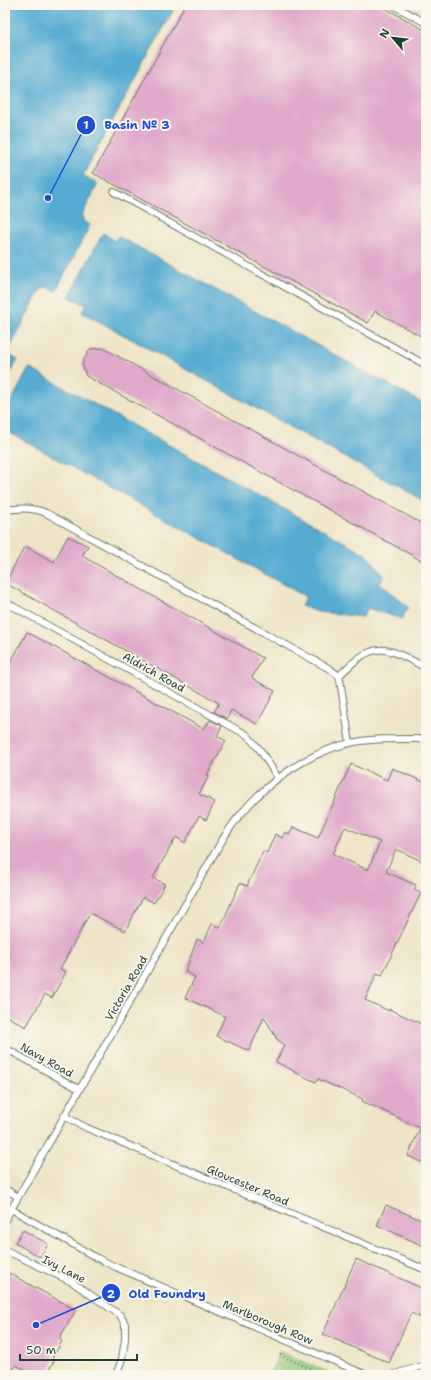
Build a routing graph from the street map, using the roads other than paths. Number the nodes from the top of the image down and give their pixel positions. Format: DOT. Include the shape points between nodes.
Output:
graph roads {
  1 [pos="393,5"];
  2 [pos="426,23"];
  3 [pos="114,192"];
  4 [pos="426,364"];
  5 [pos="5,510"];
  6 [pos="5,602"];
  7 [pos="426,668"];
  8 [pos="338,676"];
  9 [pos="426,740"];
  10 [pos="350,743"];
  11 [pos="278,778"];
  12 [pos="5,1048"];
  13 [pos="79,1089"];
  14 [pos="64,1116"];
  15 [pos="5,1189"];
  16 [pos="18,1197"];
  17 [pos="12,1209"];
  18 [pos="5,1220"];
  19 [pos="5,1250"];
  20 [pos="426,1270"];
  21 [pos="426,1365"];
  22 [pos="116,1375"];
  23 [pos="368,1375"];
  24 [pos="391,1375"];
  1 -- 2 [label="lane"];
  3 -- 4 [label="lane"];
  5 -- 8 [label="lane" via="20,508 46,513 330,669"];
  6 -- 11 [label="lane, Aldrich Road" via="247,735"];
  7 -- 8 [label="lane" via="397,652 385,650 362,655"];
  8 -- 10 [label="lane" via="342,686"];
  9 -- 10 [label="lane, Victoria Road"];
  10 -- 11 [label="lane, Victoria Road" via="317,755"];
  11 -- 13 [label="lane, Victoria Road" via="246,807 228,832"];
  12 -- 13 [label="lane, Navy Road"];
  13 -- 14 [label="lane, Victoria Road"];
  14 -- 16 [label="lane, Victoria Road"];
  14 -- 20 [label="lane, Gloucester Road" via="94,1131"];
  15 -- 16 [label="lane"];
  16 -- 17 [label="lane, Victoria Road"];
  17 -- 18 [label="lane, Victoria Road"];
  17 -- 23 [label="lane, Marlborough Row" via="116,1267"];
  19 -- 22 [label="lane, Ivy Lane" via="72,1282 120,1315 125,1324 125,1339"];
  21 -- 24 [label="lane"];
}
